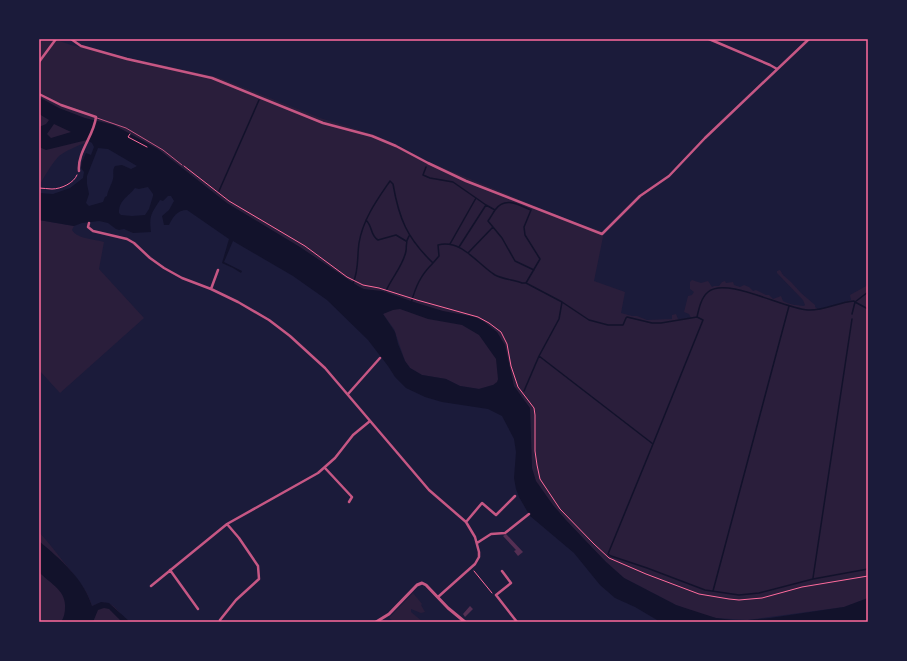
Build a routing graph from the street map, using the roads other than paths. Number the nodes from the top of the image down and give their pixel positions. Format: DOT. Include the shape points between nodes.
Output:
graph roads {
  1 [pos="56,39"];
  2 [pos="71,39"];
  3 [pos="709,39"];
  4 [pos="809,39"];
  5 [pos="39,62"];
  6 [pos="777,69"];
  7 [pos="39,94"];
  8 [pos="96,119"];
  9 [pos="182,165"];
  10 [pos="79,171"];
  11 [pos="89,223"];
  12 [pos="218,270"];
  13 [pos="211,289"];
  14 [pos="380,358"];
  15 [pos="348,394"];
  16 [pos="370,421"];
  17 [pos="326,468"];
  18 [pos="515,496"];
  19 [pos="349,502"];
  20 [pos="529,514"];
  21 [pos="466,522"];
  22 [pos="226,524"];
  23 [pos="477,543"];
  24 [pos="170,570"];
  25 [pos="502,571"];
  26 [pos="151,586"];
  27 [pos="438,597"];
  28 [pos="198,609"];
  29 [pos="220,622"];
  30 [pos="376,622"];
  31 [pos="465,622"];
  32 [pos="517,622"];
  1 -- 5 [label="street"];
  2 -- 6 [label="street" via="81,46 127,59 212,78 323,123 372,136 460,178 602,234 640,196 669,176"];
  3 -- 6 [label="street"];
  4 -- 6 [label="street"];
  7 -- 8 [label="street"];
  8 -- 9 [label="lane" via="126,128 163,150"];
  8 -- 10 [label="street" via="79,161"];
  11 -- 13 [label="street" via="88,227 93,231 127,239 164,268"];
  12 -- 13 [label="street"];
  13 -- 15 [label="street" via="282,329 325,368"];
  14 -- 15 [label="street"];
  15 -- 16 [label="street"];
  16 -- 17 [label="street" via="353,435"];
  16 -- 21 [label="street" via="437,498"];
  17 -- 19 [label="street" via="352,497"];
  17 -- 22 [label="street"];
  18 -- 21 [label="street" via="496,515 482,503"];
  20 -- 23 [label="street" via="505,533 491,534"];
  21 -- 23 [label="street"];
  22 -- 24 [label="street"];
  22 -- 29 [label="street" via="258,566 259,579 236,600"];
  23 -- 27 [label="street" via="479,557 471,568"];
  24 -- 26 [label="street"];
  24 -- 28 [label="street"];
  25 -- 32 [label="street" via="511,583 496,595"];
  27 -- 30 [label="street" via="426,585 419,584 389,614"];
  27 -- 31 [label="street"];
}
